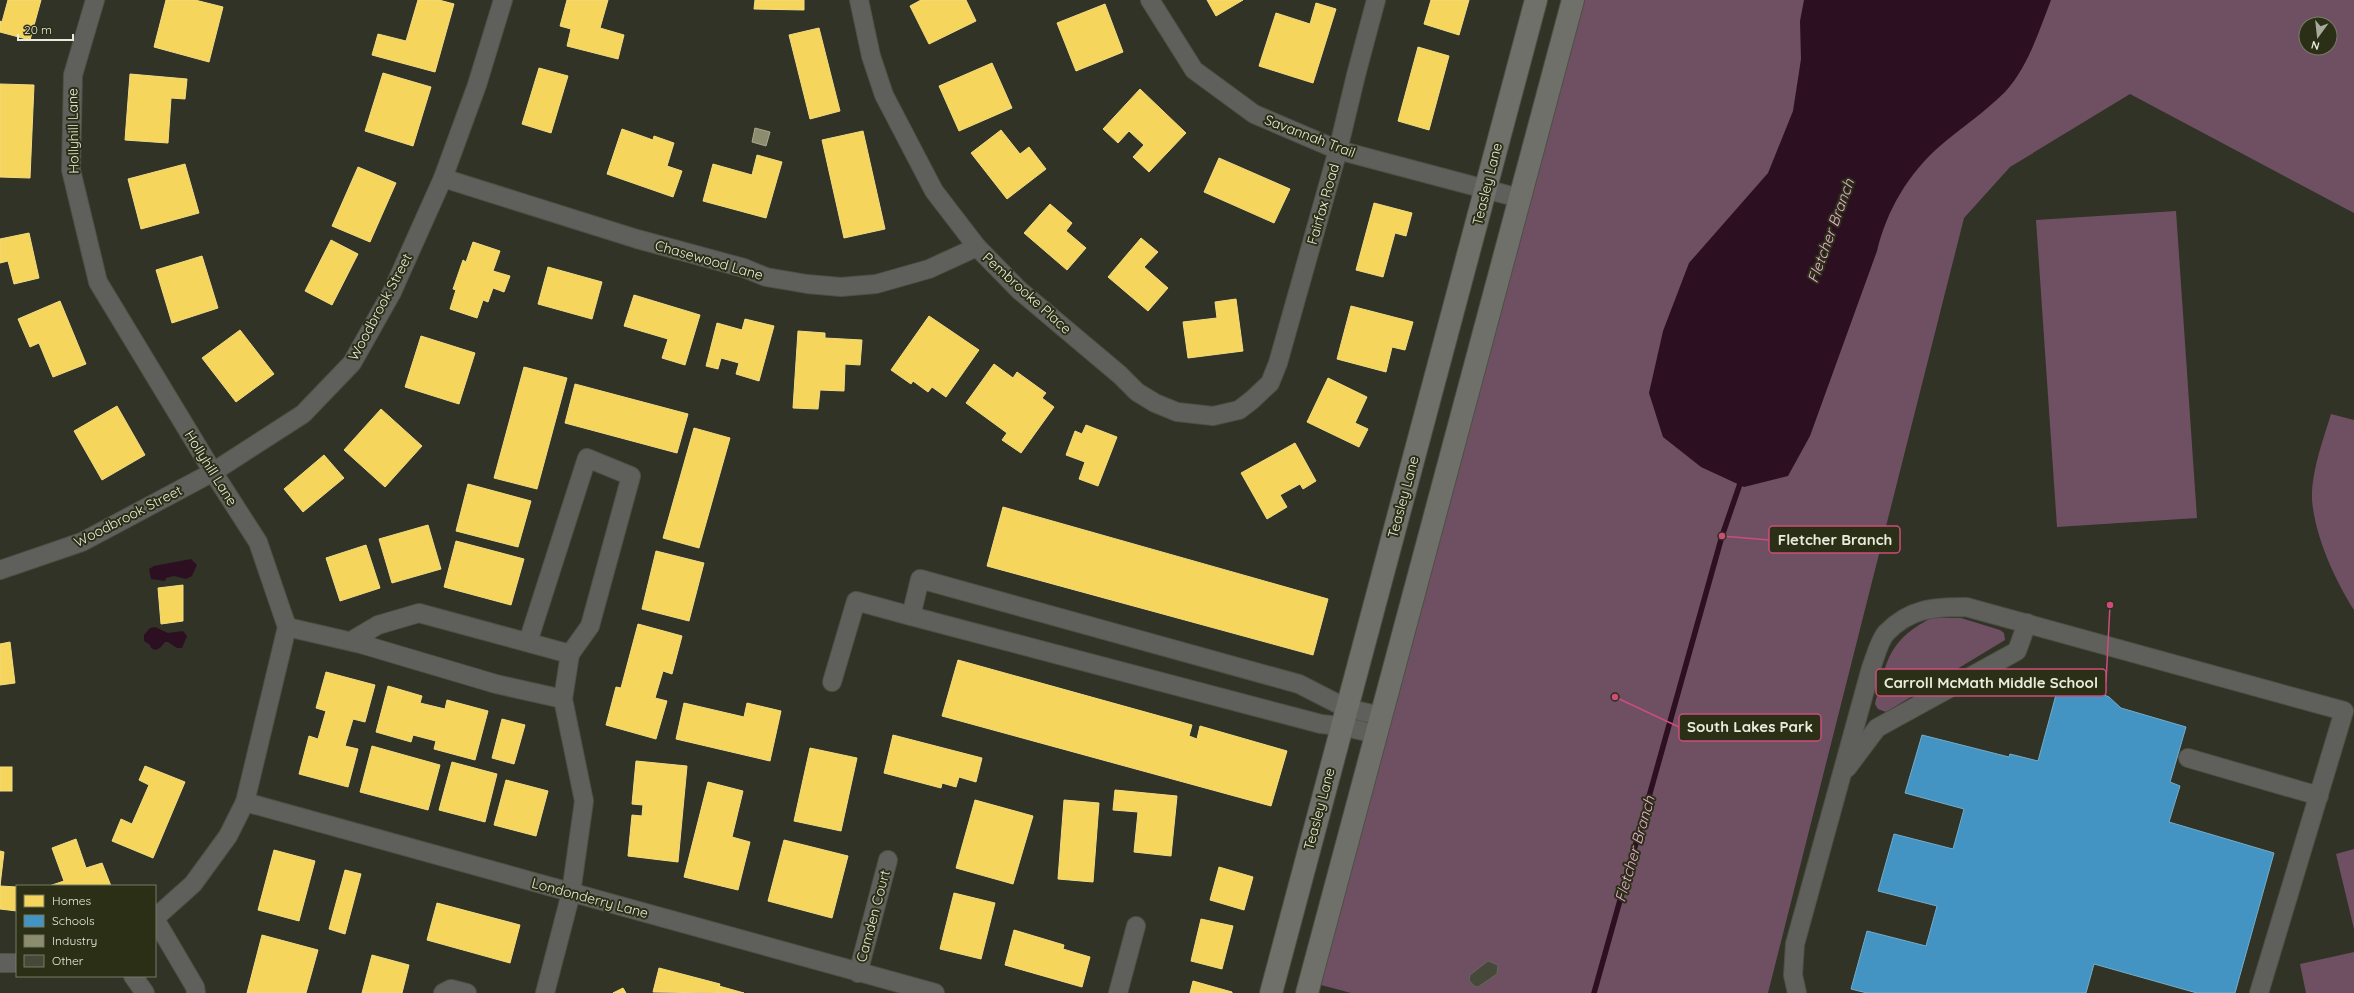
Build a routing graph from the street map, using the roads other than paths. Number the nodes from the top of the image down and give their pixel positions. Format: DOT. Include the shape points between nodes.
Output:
graph roads {
  1 [pos="95,0"];
  2 [pos="503,0"];
  3 [pos="858,0"];
  4 [pos="1150,0"];
  5 [pos="1376,0"];
  6 [pos="1536,0"];
  7 [pos="1572,0"];
  8 [pos="1338,150"];
  9 [pos="443,178"];
  10 [pos="1486,189"];
  11 [pos="1519,198"];
  12 [pos="977,247"];
  13 [pos="1252,400"];
  14 [pos="213,472"];
  15 [pos="0,570"];
  16 [pos="911,616"];
  17 [pos="2027,624"];
  18 [pos="287,627"];
  19 [pos="351,642"];
  20 [pos="528,642"];
  21 [pos="570,654"];
  22 [pos="832,682"];
  23 [pos="563,699"];
  24 [pos="1343,717"];
  25 [pos="1378,725"];
  26 [pos="2188,758"];
  27 [pos="1841,775"];
  28 [pos="2319,796"];
  29 [pos="245,802"];
  30 [pos="888,860"];
  31 [pos="571,893"];
  32 [pos="156,918"];
  33 [pos="156,921"];
  34 [pos="1136,926"];
  35 [pos="0,963"];
  36 [pos="16,963"];
  37 [pos="858,973"];
  38 [pos="135,977"];
  39 [pos="876,986"];
  40 [pos="145,993"];
  41 [pos="196,993"];
  42 [pos="443,993"];
  43 [pos="467,993"];
  44 [pos="545,993"];
  45 [pos="935,993"];
  46 [pos="1118,993"];
  47 [pos="1271,993"];
  48 [pos="1307,993"];
  49 [pos="1797,993"];
  50 [pos="2260,993"];
  1 -- 14 [label="street, Hollyhill Lane" via="73,75 72,170 98,282"];
  2 -- 9 [label="street, Woodbrook Street" via="475,92"];
  3 -- 12 [label="street, Pembrooke Place" via="871,56 884,95 934,191"];
  4 -- 8 [label="street, Savannah Trail" via="1194,70 1254,114"];
  5 -- 8 [label="street, Fairfax Road"];
  6 -- 10 [label="main road, Teasley Lane"];
  7 -- 11 [label="main road"];
  8 -- 10 [label="street, Savannah Trail"];
  8 -- 13 [label="street, Fairfax Road" via="1278,363 1270,383"];
  9 -- 12 [label="street, Chasewood Lane" via="637,239 744,268 766,277 807,284 841,287 876,284 929,269"];
  9 -- 14 [label="street, Woodbrook Street" via="392,292 352,363 303,414"];
  10 -- 11 [label="street, Savannah Trail"];
  10 -- 24 [label="main road, Teasley Lane"];
  11 -- 25 [label="main road"];
  12 -- 13 [label="street, Pembrooke Place" via="1020,290 1137,392 1155,403 1177,412 1213,416 1239,410"];
  14 -- 15 [label="street, Woodbrook Street" via="82,542"];
  14 -- 18 [label="street, Hollyhill Lane" via="258,542"];
  16 -- 22 [label="street" via="856,601"];
  16 -- 24 [label="street" via="1321,724"];
  16 -- 24 [label="street" via="920,579 1299,684"];
  17 -- 27 [label="street" via="2017,651 1877,728"];
  17 -- 27 [label="street" via="1966,607 1937,607 1915,611 1885,634 1871,668"];
  17 -- 28 [label="street" via="2344,711"];
  18 -- 19 [label="street"];
  18 -- 29 [label="street"];
  19 -- 20 [label="street" via="378,625 419,613"];
  19 -- 23 [label="street" via="496,684"];
  20 -- 21 [label="street"];
  20 -- 21 [label="street" via="587,458 631,476 590,626"];
  21 -- 23 [label="street"];
  23 -- 31 [label="street" via="584,801"];
  24 -- 25 [label="street"];
  24 -- 47 [label="main road, Teasley Lane"];
  25 -- 48 [label="main road"];
  26 -- 28 [label="street"];
  27 -- 49 [label="street" via="1795,944 1793,975"];
  28 -- 50 [label="street"];
  29 -- 31 [label="street, Londonderry Lane"];
  29 -- 32 [label="street" via="228,836 193,884"];
  30 -- 37 [label="street, Camden Court"];
  31 -- 37 [label="street, Londonderry Lane"];
  31 -- 44 [label="street"];
  33 -- 41 [label="street" via="195,987"];
  34 -- 46 [label="street"];
  35 -- 36 [label="street"];
  37 -- 39 [label="street, Londonderry Lane"];
  38 -- 40 [label="street"];
  39 -- 45 [label="street, Londonderry Lane"];
  42 -- 43 [label="street" via="451,989"];
}
